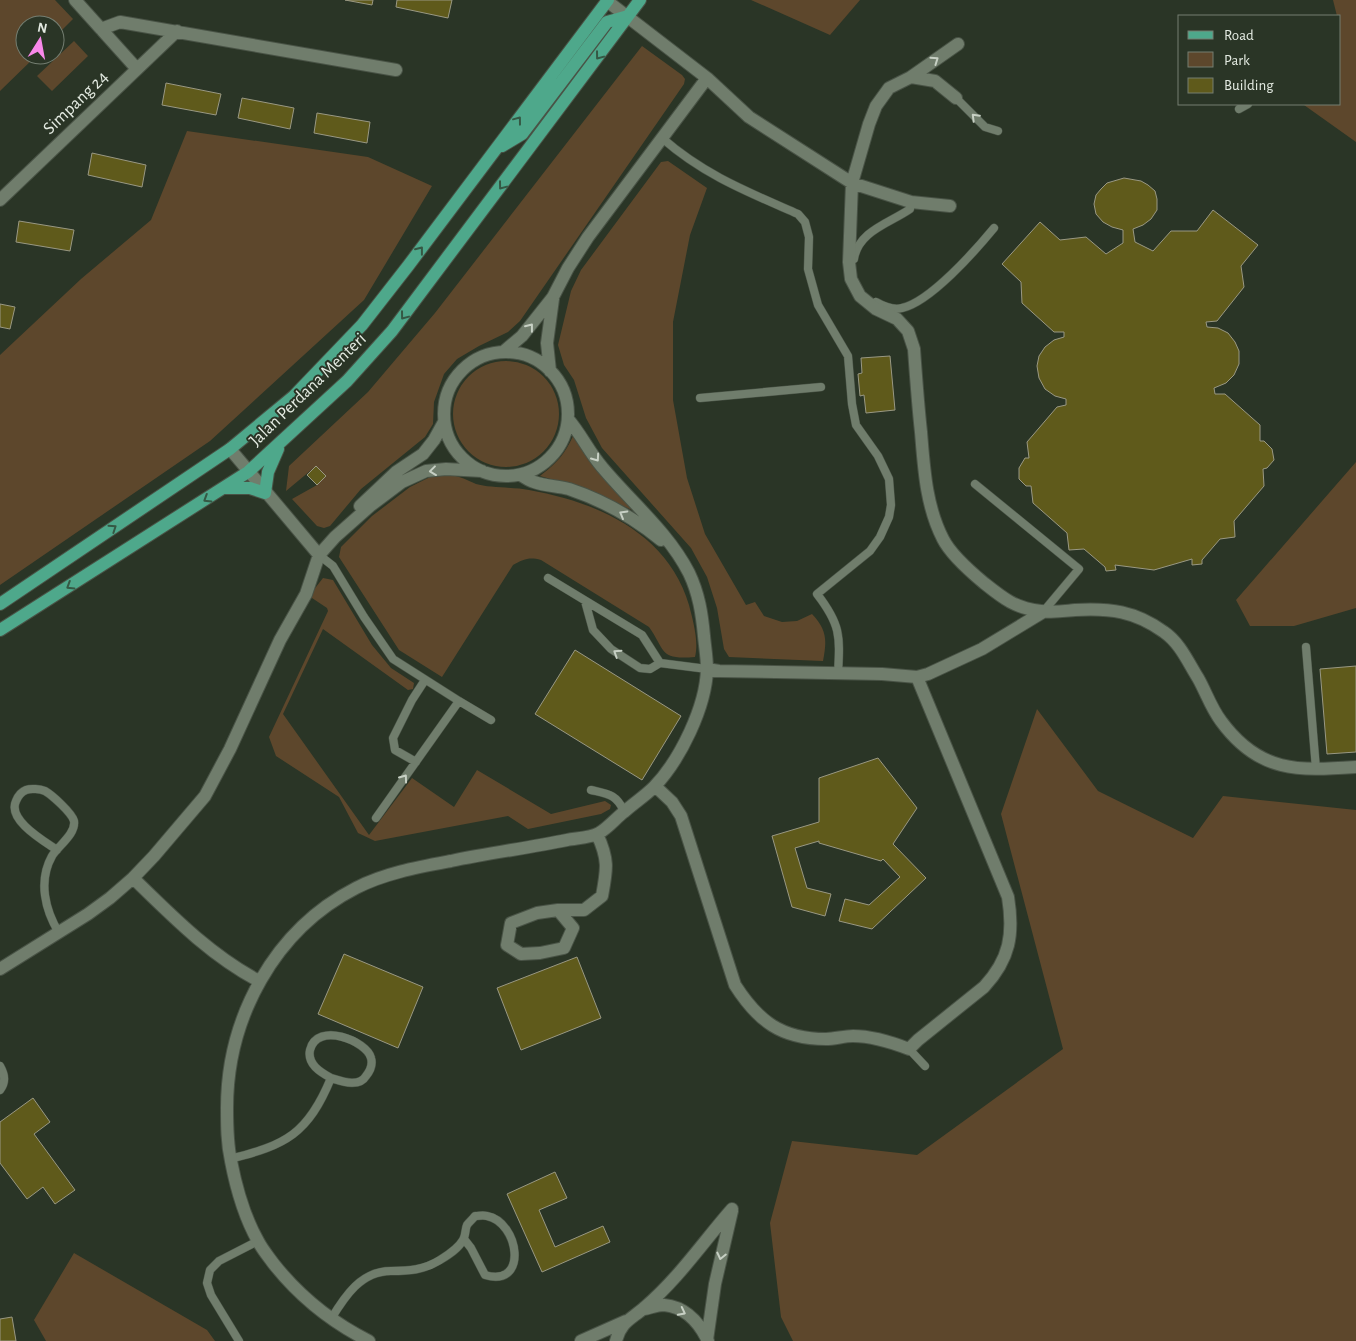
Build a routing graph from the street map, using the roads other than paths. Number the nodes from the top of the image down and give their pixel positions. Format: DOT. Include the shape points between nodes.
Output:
graph roads {
  1 [pos="75,0"];
  2 [pos="608,0"];
  3 [pos="640,0"];
  4 [pos="628,16"];
  5 [pos="101,29"];
  6 [pos="177,32"];
  7 [pos="958,44"];
  8 [pos="137,69"];
  9 [pos="396,70"];
  10 [pos="911,76"];
  11 [pos="706,78"];
  12 [pos="956,98"];
  13 [pos="1246,105"];
  14 [pos="1239,109"];
  15 [pos="998,131"];
  16 [pos="662,138"];
  17 [pos="496,149"];
  18 [pos="852,184"];
  19 [pos="0,200"];
  20 [pos="911,202"];
  21 [pos="950,206"];
  22 [pos="994,228"];
  23 [pos="554,297"];
  24 [pos="503,352"];
  25 [pos="550,371"];
  26 [pos="821,386"];
  27 [pos="700,398"];
  28 [pos="568,419"];
  29 [pos="444,422"];
  30 [pos="282,442"];
  31 [pos="230,450"];
  32 [pos="482,471"];
  33 [pos="248,472"];
  34 [pos="520,475"];
  35 [pos="975,484"];
  36 [pos="224,488"];
  37 [pos="265,493"];
  38 [pos="335,538"];
  39 [pos="676,553"];
  40 [pos="319,555"];
  41 [pos="548,578"];
  42 [pos="586,601"];
  43 [pos="0,604"];
  44 [pos="1043,612"];
  45 [pos="0,630"];
  46 [pos="1306,647"];
  47 [pos="660,663"];
  48 [pos="707,669"];
  49 [pos="838,674"];
  50 [pos="916,677"];
  51 [pos="425,680"];
  52 [pos="459,701"];
  53 [pos="491,720"];
  54 [pos="416,762"];
  55 [pos="1356,767"];
  56 [pos="1316,769"];
  57 [pos="655,786"];
  58 [pos="591,790"];
  59 [pos="624,811"];
  60 [pos="376,818"];
  61 [pos="597,834"];
  62 [pos="57,850"];
  63 [pos="133,878"];
  64 [pos="558,910"];
  65 [pos="59,933"];
  66 [pos="0,968"];
  67 [pos="259,981"];
  68 [pos="909,1049"];
  69 [pos="0,1066"];
  70 [pos="925,1066"];
  71 [pos="331,1078"];
  72 [pos="0,1090"];
  73 [pos="230,1159"];
  74 [pos="464,1239"];
  75 [pos="258,1242"];
  76 [pos="644,1309"];
  77 [pos="331,1319"];
  78 [pos="627,1320"];
  79 [pos="239,1341"];
  80 [pos="368,1341"];
  81 [pos="580,1341"];
  82 [pos="616,1341"];
  83 [pos="708,1341"];
  1 -- 5 [label="street"];
  2 -- 4 [label="street"];
  17 -- 2 [label="main road, Jalan Perdana Menteri, one-way"];
  3 -- 4 [label="main road, Jalan Perdana Menteri"];
  4 -- 11 [label="street"];
  4 -- 17 [label="main road" via="607,22 522,134"];
  4 -- 30 [label="main road, Jalan Perdana Menteri, one-way" via="392,331 347,381"];
  5 -- 6 [label="street" via="120,22"];
  5 -- 8 [label="street"];
  6 -- 8 [label="street, Simpang 24"];
  6 -- 9 [label="street"];
  10 -- 7 [label="street, one-way"];
  8 -- 19 [label="street, Simpang 24"];
  10 -- 12 [label="street" via="934,81"];
  10 -- 18 [label="street" via="889,88 876,106"];
  11 -- 16 [label="street"];
  11 -- 18 [label="street" via="749,117"];
  15 -- 12 [label="lane, one-way" via="985,127"];
  13 -- 14 [label="lane"];
  16 -- 23 [label="street" via="588,237"];
  16 -- 49 [label="lane" via="713,175 798,214 805,222 812,288 818,305 848,356 856,425 878,456 889,479 889,517 880,537 870,551 816,594 835,621 840,639"];
  31 -- 17 [label="main road, Jalan Perdana Menteri, one-way" via="294,396 362,325"];
  18 -- 20 [label="street"];
  18 -- 44 [label="street" via="849,262 852,279 860,296 876,309 897,319 908,331 914,349 929,502 944,540 971,572 1000,596 1018,607"];
  20 -- 21 [label="street"];
  20 -- 22 [label="lane" via="910,209 868,234 855,250 853,268 861,288 868,298 882,306 899,309 928,295 974,252"];
  24 -- 23 [label="street, one-way" via="522,336"];
  23 -- 25 [label="street" via="547,342"];
  24 -- 25 [label="street" via="520,354"];
  24 -- 29 [label="street" via="483,357 466,367 452,382 445,401"];
  25 -- 28 [label="street" via="561,385 567,401"];
  26 -- 27 [label="lane"];
  28 -- 34 [label="street" via="564,438 553,455"];
  28 -- 39 [label="street, one-way" via="595,459"];
  29 -- 32 [label="street" via="450,442 463,460"];
  29 -- 38 [label="street" via="423,454 396,472 363,502"];
  30 -- 33 [label="main road, Jalan Perdana Menteri"];
  30 -- 37 [label="main road" via="268,472"];
  31 -- 33 [label="street"];
  43 -- 31 [label="main road, Jalan Perdana Menteri, one-way"];
  32 -- 34 [label="street" via="501,476"];
  32 -- 38 [label="street, one-way" via="426,471 402,482"];
  33 -- 36 [label="main road, Jalan Perdana Menteri"];
  33 -- 37 [label="street"];
  39 -- 34 [label="street, one-way" via="648,529 620,512 568,489 533,482"];
  35 -- 44 [label="lane" via="1079,569"];
  36 -- 37 [label="main road" via="250,488"];
  36 -- 45 [label="main road, Jalan Perdana Menteri, one-way"];
  37 -- 40 [label="street"];
  38 -- 40 [label="street"];
  39 -- 48 [label="street" via="689,574 701,606"];
  40 -- 51 [label="lane" via="333,566 393,659"];
  40 -- 63 [label="street" via="306,594 280,640 205,796"];
  41 -- 42 [label="lane"];
  42 -- 47 [label="lane" via="642,635"];
  47 -- 42 [label="lane, one-way" via="650,669 640,668 611,649 593,630"];
  44 -- 50 [label="street" via="982,649"];
  44 -- 56 [label="street" via="1099,609 1122,612 1144,620 1166,633 1182,650 1220,720 1238,740 1262,759 1290,768"];
  46 -- 56 [label="lane"];
  47 -- 48 [label="lane"];
  48 -- 49 [label="street"];
  48 -- 57 [label="street" via="695,723 679,753"];
  49 -- 50 [label="street"];
  50 -- 68 [label="street" via="1008,897 1011,934 1007,952 994,977"];
  51 -- 52 [label="lane"];
  51 -- 54 [label="lane" via="393,738 395,750"];
  52 -- 53 [label="lane"];
  52 -- 54 [label="lane"];
  60 -- 54 [label="lane, one-way"];
  55 -- 56 [label="street"];
  57 -- 59 [label="street"];
  57 -- 68 [label="street" via="681,816 732,978 748,1006 763,1020 794,1035 827,1039 875,1038"];
  58 -- 59 [label="lane" via="611,795 620,802"];
  59 -- 61 [label="street"];
  61 -- 64 [label="street" via="605,852 602,896 584,910"];
  61 -- 67 [label="street" via="425,866 357,887 301,928"];
  62 -- 62 [label="lane" via="72,831 74,821 68,811 45,791 26,790 18,795 14,804 17,816 26,828"];
  62 -- 65 [label="lane" via="44,882 50,918"];
  63 -- 65 [label="street"];
  63 -- 67 [label="street" via="191,933"];
  64 -- 64 [label="street" via="537,913 511,923 507,945 520,954 564,948 572,928"];
  65 -- 66 [label="street"];
  67 -- 73 [label="street" via="232,1053 227,1088"];
  68 -- 70 [label="lane"];
  69 -- 72 [label="lane" via="4,1073 4,1084"];
  71 -- 71 [label="lane" via="319,1072 312,1063 309,1054 316,1038 337,1035 361,1046 372,1058 365,1079 355,1083"];
  71 -- 73 [label="lane" via="309,1118 292,1136 273,1147"];
  73 -- 75 [label="street"];
  74 -- 74 [label="lane" via="467,1225 475,1216 486,1215 496,1219 505,1227 515,1248 511,1271 502,1277 485,1275"];
  74 -- 77 [label="lane" via="455,1250 422,1269 389,1270 359,1281"];
  75 -- 77 [label="street" via="287,1281"];
  75 -- 79 [label="lane" via="210,1270 208,1283 211,1295"];
  76 -- 78 [label="street"];
  76 -- 83 [label="street, one-way" via="664,1305 683,1310 698,1322"];
  76 -- 83 [label="street, one-way" via="684,1270 732,1209 715,1284"];
  77 -- 80 [label="street"];
  78 -- 81 [label="street"];
  78 -- 82 [label="street"];
}
